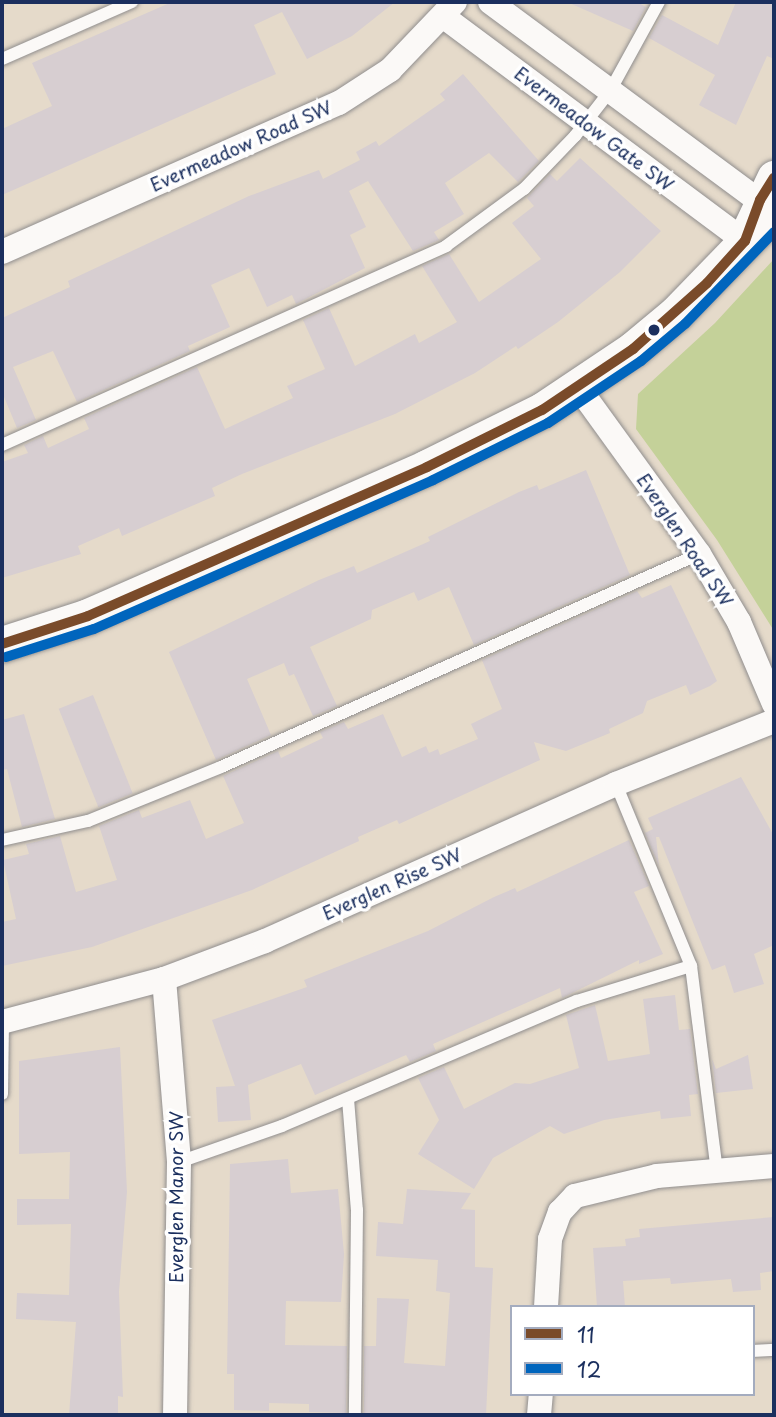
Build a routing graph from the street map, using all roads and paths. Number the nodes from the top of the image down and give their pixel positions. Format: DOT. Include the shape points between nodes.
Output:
graph roads {
  1 [pos="132,2"];
  2 [pos="490,2"];
  3 [pos="659,2"];
  4 [pos="449,9"];
  5 [pos="2,59"];
  6 [pos="610,90"];
  7 [pos="587,122"];
  8 [pos="771,201"];
  9 [pos="745,241"];
  10 [pos="2,252"];
  11 [pos="578,387"];
  12 [pos="2,445"];
  13 [pos="699,554"];
  14 [pos="2,644"];
  15 [pos="774,704"];
  16 [pos="774,721"];
  17 [pos="616,784"];
  18 [pos="2,840"];
  19 [pos="691,966"];
  20 [pos="164,979"];
  21 [pos="2,1022"];
  22 [pos="2,1094"];
  23 [pos="348,1099"];
  24 [pos="179,1162"];
  25 [pos="774,1166"];
  26 [pos="717,1171"];
  27 [pos="546,1305"];
  28 [pos="774,1350"];
  29 [pos="755,1351"];
  30 [pos="541,1396"];
  31 [pos="175,1415"];
  32 [pos="355,1415"];
  33 [pos="539,1415"];
  1 -- 5 [label="lane"];
  2 -- 6 [label="street"];
  3 -- 6 [label="lane"];
  4 -- 7 [label="street, Evermeadow Gate SW"];
  4 -- 10 [label="street, Evermeadow Road SW" via="390,69 339,103"];
  6 -- 7 [label="lane"];
  6 -- 8 [label="street"];
  7 -- 9 [label="street, Evermeadow Gate SW"];
  7 -- 12 [label="lane" via="524,188 446,246"];
  8 -- 9 [label="street"];
  9 -- 11 [label="street" via="676,313"];
  11 -- 13 [label="street, Everglen Road SW"];
  11 -- 14 [label="street" via="427,467 88,616"];
  13 -- 15 [label="street, Everglen Road SW" via="739,622"];
  13 -- 18 [label="lane" via="210,771 88,821"];
  16 -- 17 [label="street, Everglen Rise SW"];
  17 -- 19 [label="lane"];
  17 -- 20 [label="street, Everglen Rise SW" via="265,941"];
  19 -- 23 [label="lane" via="577,1002"];
  19 -- 26 [label="lane"];
  20 -- 21 [label="street, Everglen Rise SW"];
  20 -- 24 [label="street, Everglen Manor SW"];
  21 -- 22 [label="lane"];
  23 -- 24 [label="lane"];
  23 -- 32 [label="lane" via="358,1210"];
  24 -- 31 [label="street, Everglen Manor SW"];
  25 -- 26 [label="street"];
  26 -- 27 [label="street" via="657,1176 575,1196 560,1212 550,1239"];
  28 -- 29 [label="lane"];
  30 -- 33 [label="street"];
}
